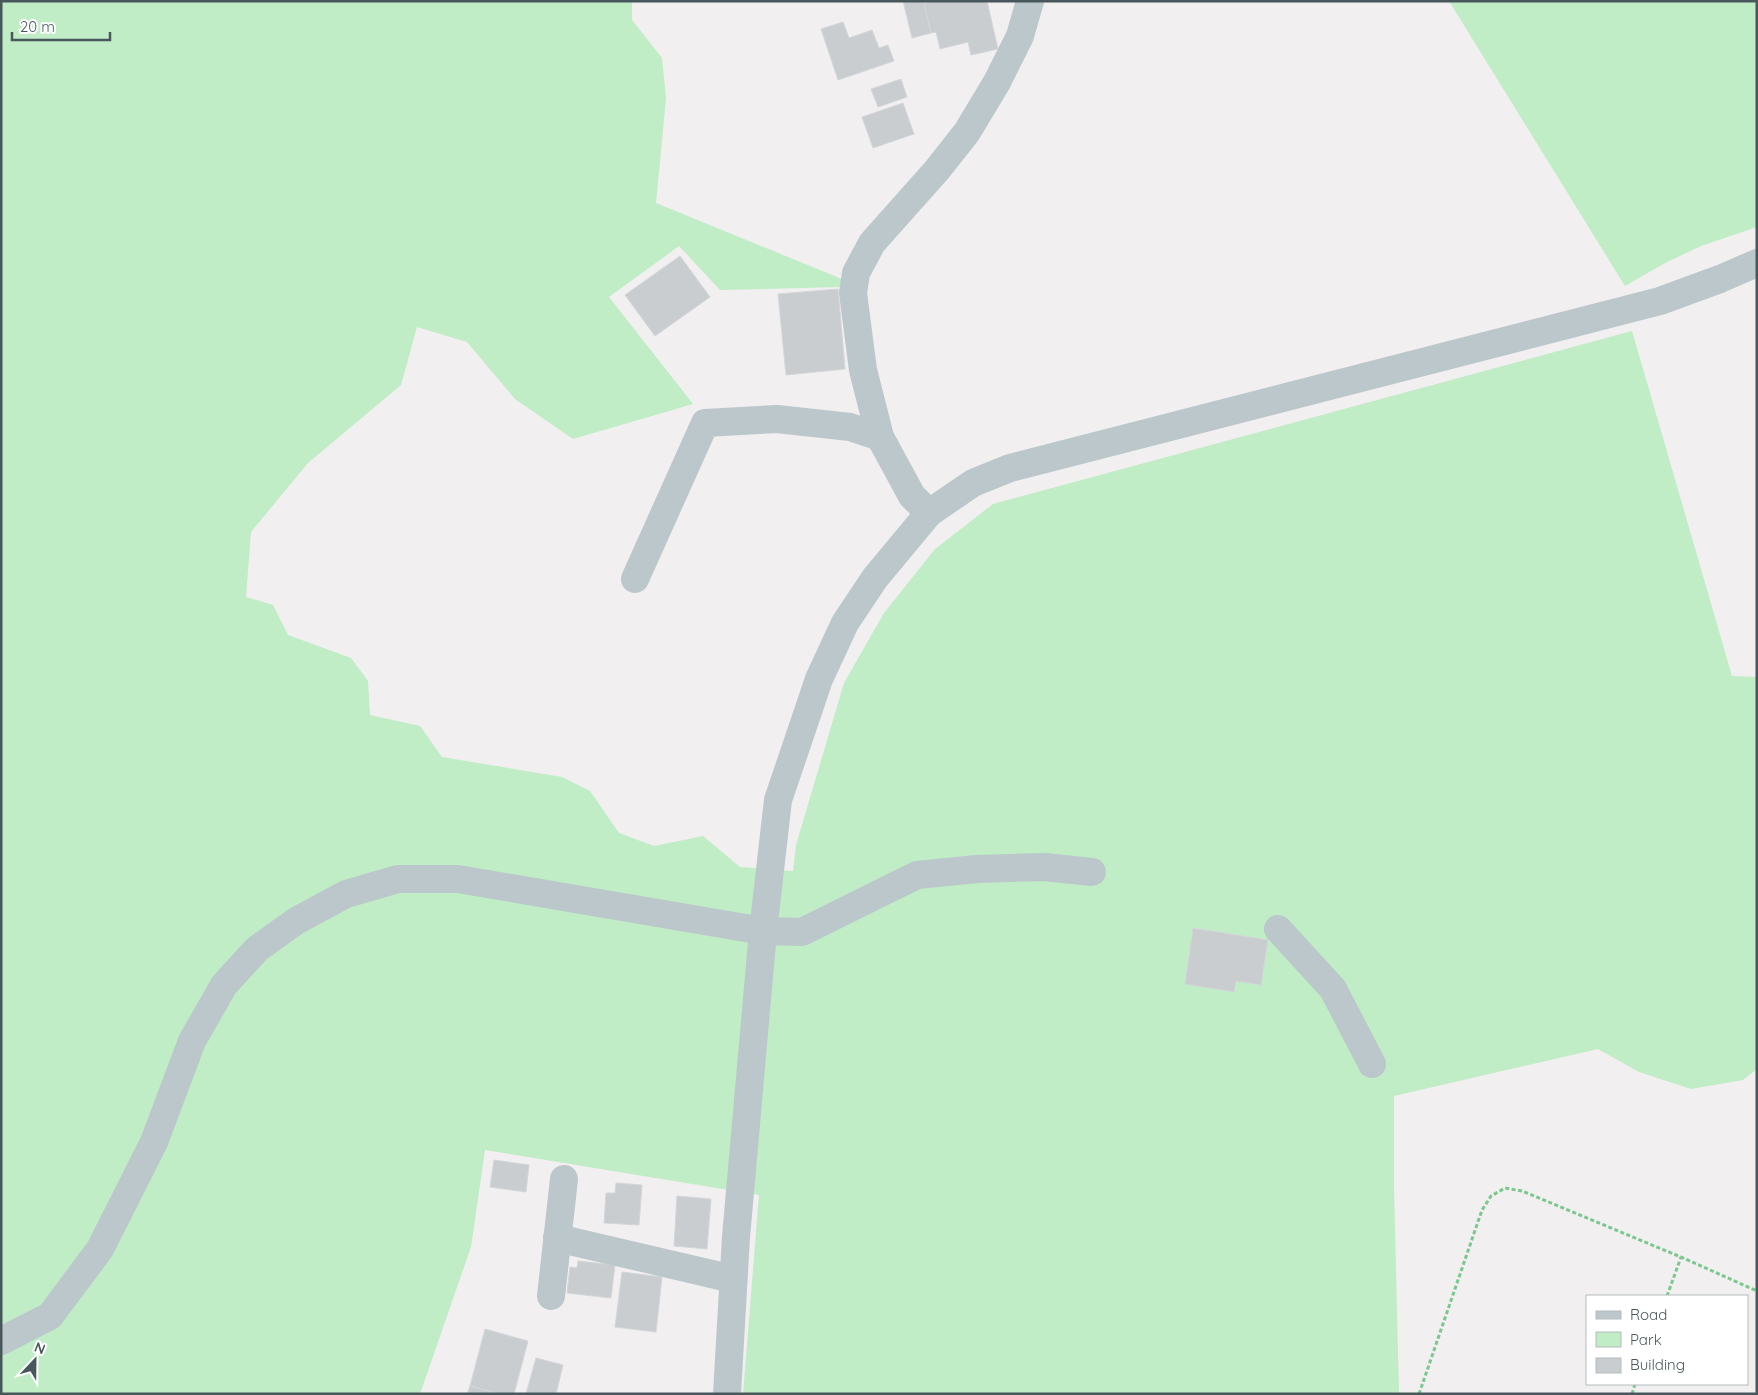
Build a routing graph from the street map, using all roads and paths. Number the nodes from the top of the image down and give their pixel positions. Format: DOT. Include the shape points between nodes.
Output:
graph roads {
  1 [pos="1030,1"];
  2 [pos="1757,264"];
  3 [pos="880,436"];
  4 [pos="929,513"];
  5 [pos="635,579"];
  6 [pos="1092,872"];
  7 [pos="1278,929"];
  8 [pos="763,930"];
  9 [pos="1372,1064"];
  10 [pos="564,1178"];
  11 [pos="557,1238"];
  12 [pos="1681,1258"];
  13 [pos="733,1279"];
  14 [pos="1757,1291"];
  15 [pos="1667,1295"];
  16 [pos="551,1296"];
  17 [pos="1,1342"];
  18 [pos="727,1394"];
  19 [pos="1419,1394"];
  1 -- 3 [label="street" via="1020,36 967,132 872,243 856,273 853,293 863,370"];
  2 -- 4 [label="street" via="1660,300 1010,468 973,483"];
  3 -- 4 [label="street" via="912,496"];
  3 -- 5 [label="street" via="850,427 777,419 705,423"];
  4 -- 8 [label="street" via="870,586 845,623 819,679 778,800"];
  6 -- 8 [label="street" via="1034,867 977,868 917,875 802,932"];
  7 -- 9 [label="street" via="1333,989"];
  8 -- 13 [label="street"];
  8 -- 17 [label="street" via="458,879 398,880 346,894 304,917 257,949 224,985 192,1041 154,1142 100,1249 50,1316"];
  10 -- 11 [label="street"];
  11 -- 13 [label="street"];
  11 -- 16 [label="street"];
  12 -- 14 [label="path"];
  12 -- 15 [label="path"];
  12 -- 19 [label="path" via="1522,1191 1505,1188 1491,1196 1482,1210"];
  13 -- 18 [label="street"];
}
